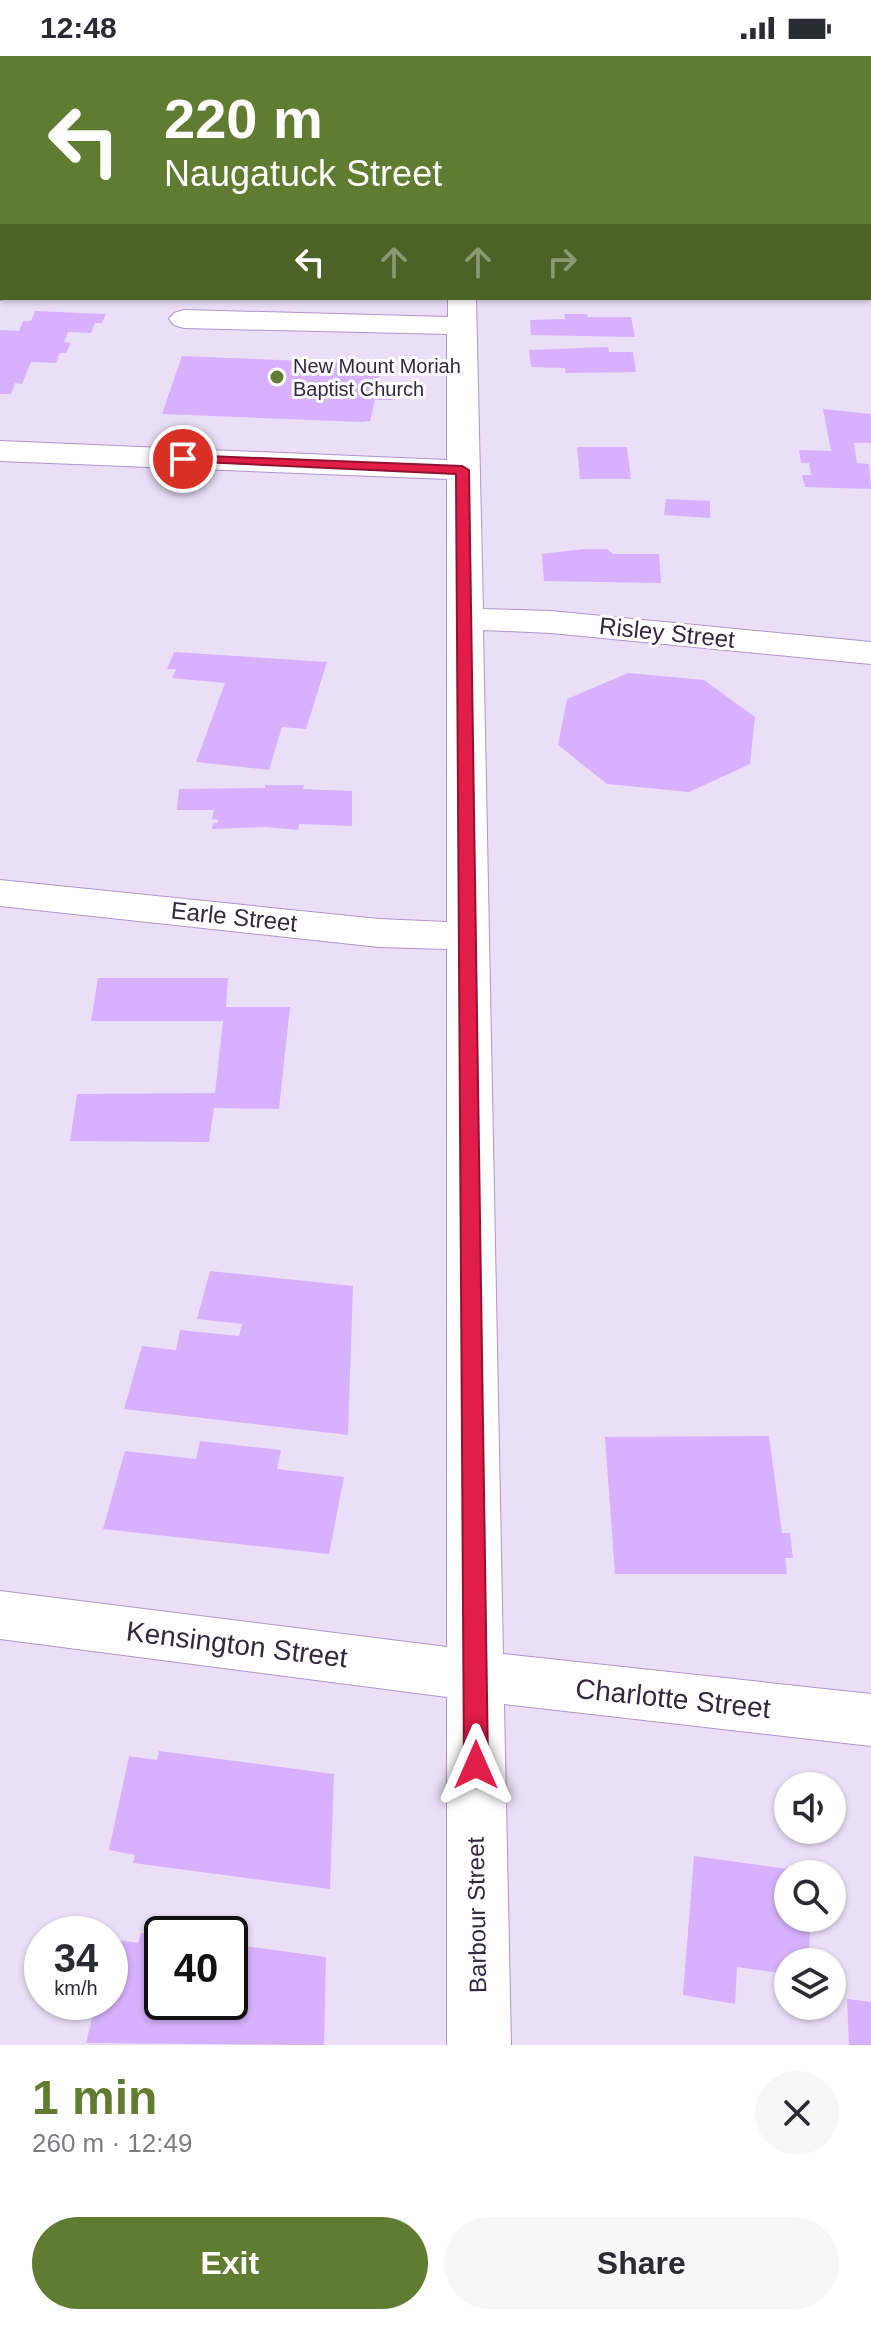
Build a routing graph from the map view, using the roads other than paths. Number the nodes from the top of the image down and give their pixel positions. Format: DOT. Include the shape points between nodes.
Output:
graph roads {
  1 [pos="462,312"];
  2 [pos="184,319"];
  3 [pos="0,451"];
  4 [pos="462,470"];
  5 [pos="463,619"];
  6 [pos="871,653"];
  7 [pos="0,893"];
  8 [pos="468,936"];
  9 [pos="0,1615"];
  10 [pos="475,1674"];
  11 [pos="871,1720"];
  12 [pos="479,2045"];
  1 -- 2 [label="street"];
  1 -- 4 [label="street, Barbour Street"];
  3 -- 4 [label="street"];
  4 -- 5 [label="street, Barbour Street"];
  5 -- 6 [label="street, Risley Street" via="551,622"];
  5 -- 8 [label="street, Barbour Street"];
  7 -- 8 [label="street, Earle Street" via="379,933"];
  8 -- 10 [label="street, Barbour Street"];
  9 -- 10 [label="street, Kensington Street"];
  10 -- 11 [label="street, Charlotte Street"];
  10 -- 12 [label="street, Barbour Street"];
}
